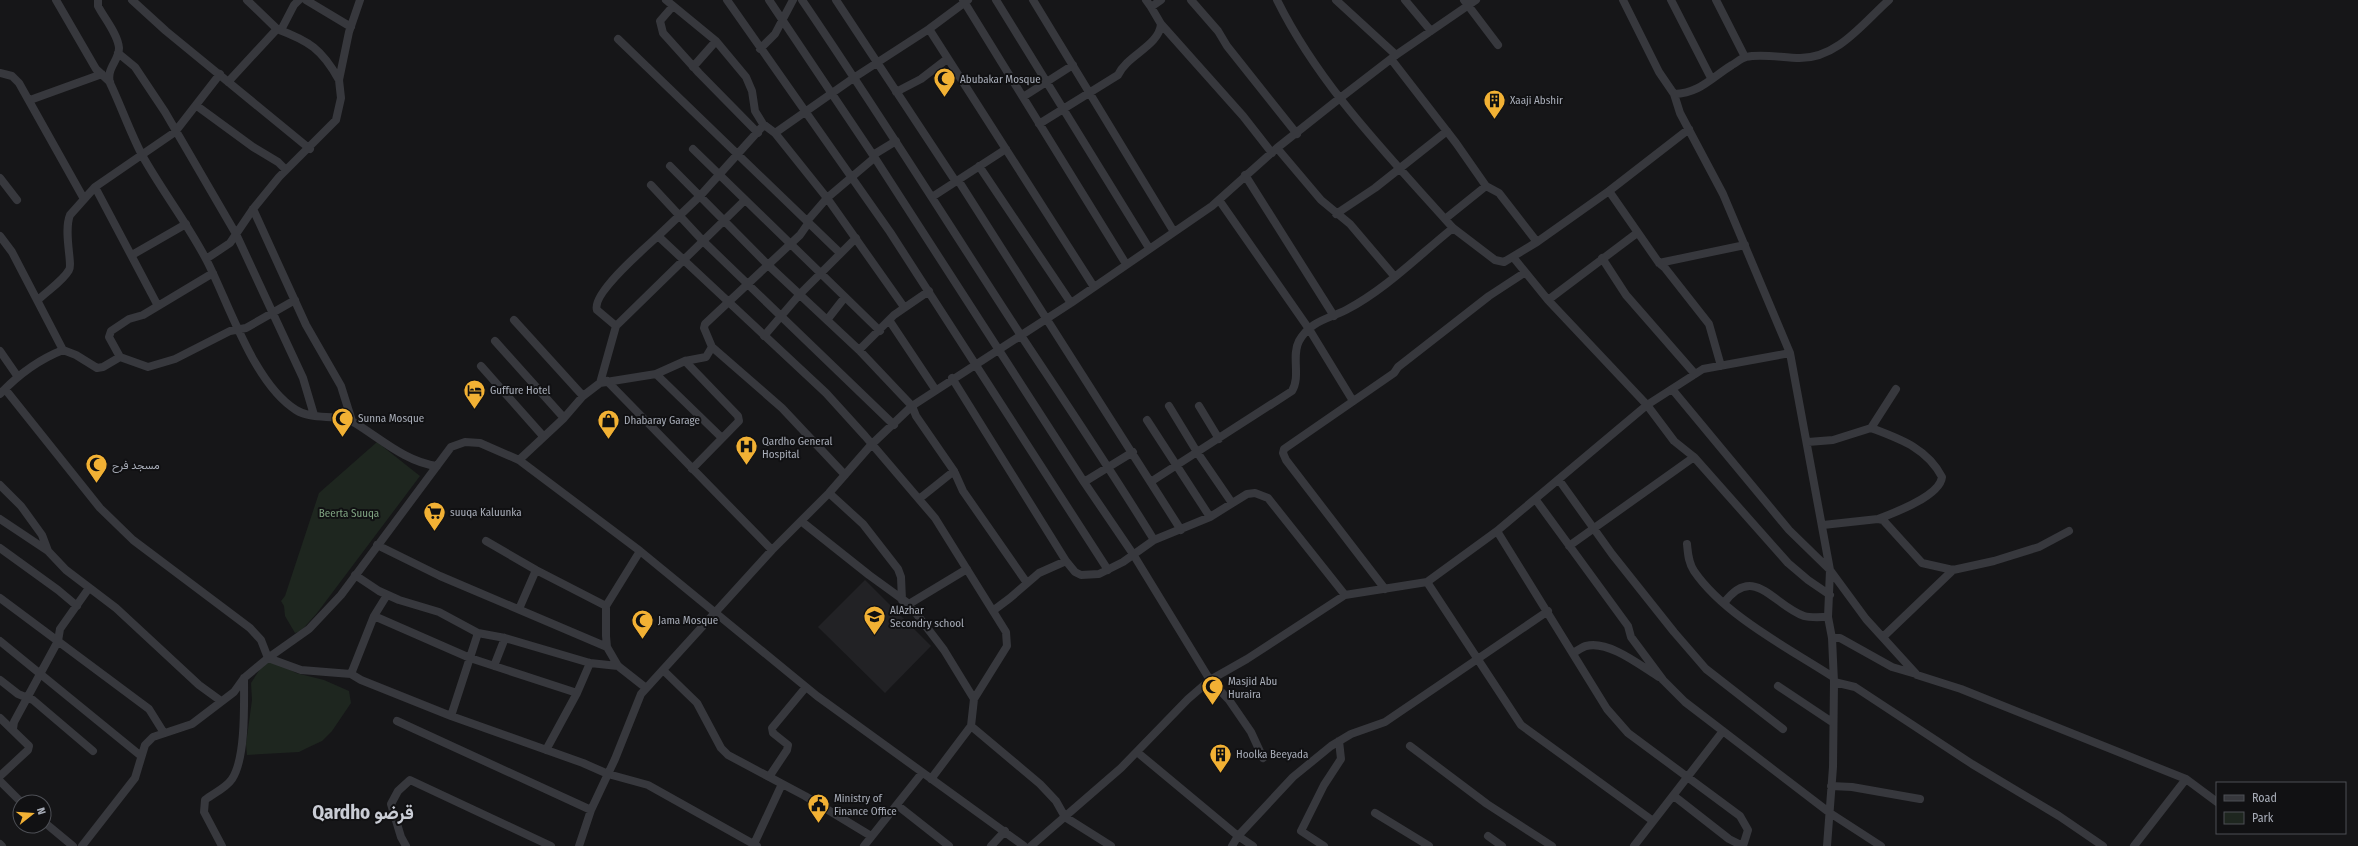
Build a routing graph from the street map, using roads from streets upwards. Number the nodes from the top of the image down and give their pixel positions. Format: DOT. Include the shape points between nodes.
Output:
graph roads {
  1 [pos="56,0"];
  2 [pos="98,0"];
  3 [pos="132,0"];
  4 [pos="247,0"];
  5 [pos="299,0"];
  6 [pos="306,0"];
  7 [pos="666,0"];
  8 [pos="727,0"];
  9 [pos="769,0"];
  10 [pos="793,0"];
  11 [pos="802,0"];
  12 [pos="836,0"];
  13 [pos="996,0"];
  14 [pos="1033,0"];
  15 [pos="1161,0"];
  16 [pos="1191,0"];
  17 [pos="1277,0"];
  18 [pos="1336,0"];
  19 [pos="1406,0"];
  20 [pos="1476,0"];
  21 [pos="1623,0"];
  22 [pos="1670,0"];
  23 [pos="1716,0"];
  24 [pos="1889,0"];
  25 [pos="358,1"];
  26 [pos="965,1"];
  27 [pos="1466,3"];
  28 [pos="1148,4"];
  29 [pos="673,6"];
  30 [pos="782,18"];
  31 [pos="1161,24"];
  32 [pos="351,27"];
  33 [pos="279,29"];
  34 [pos="929,29"];
  35 [pos="1431,31"];
  36 [pos="618,39"];
  37 [pos="716,41"];
  38 [pos="1498,45"];
  39 [pos="760,49"];
  40 [pos="118,53"];
  41 [pos="1394,57"];
  42 [pos="1745,57"];
  43 [pos="948,59"];
  44 [pos="878,63"];
  45 [pos="1073,65"];
  46 [pos="693,67"];
  47 [pos="0,73"];
  48 [pos="102,74"];
  49 [pos="220,74"];
  50 [pos="855,77"];
  51 [pos="1711,78"];
  52 [pos="339,80"];
  53 [pos="1046,81"];
  54 [pos="228,82"];
  55 [pos="110,83"];
  56 [pos="896,92"];
  57 [pos="1088,93"];
  58 [pos="1674,94"];
  59 [pos="831,95"];
  60 [pos="1023,97"];
  61 [pos="1339,99"];
  62 [pos="30,100"];
  63 [pos="197,106"];
  64 [pos="1063,108"];
  65 [pos="804,113"];
  66 [pos="763,124"];
  67 [pos="1039,124"];
  68 [pos="1689,129"];
  69 [pos="1447,131"];
  70 [pos="175,132"];
  71 [pos="758,133"];
  72 [pos="775,133"];
  73 [pos="1298,134"];
  74 [pos="896,140"];
  75 [pos="310,148"];
  76 [pos="693,149"];
  77 [pos="1006,149"];
  78 [pos="1275,151"];
  79 [pos="142,154"];
  80 [pos="738,155"];
  81 [pos="873,157"];
  82 [pos="670,166"];
  83 [pos="979,166"];
  84 [pos="1399,168"];
  85 [pos="286,170"];
  86 [pos="719,174"];
  87 [pos="1245,175"];
  88 [pos="852,177"];
  89 [pos="0,178"];
  90 [pos="957,181"];
  91 [pos="651,185"];
  92 [pos="1486,186"];
  93 [pos="95,187"];
  94 [pos="1609,191"];
  95 [pos="700,196"];
  96 [pos="932,197"];
  97 [pos="827,198"];
  98 [pos="84,199"];
  99 [pos="17,200"];
  100 [pos="745,200"];
  101 [pos="1219,200"];
  102 [pos="253,209"];
  103 [pos="1336,214"];
  104 [pos="679,217"];
  105 [pos="1445,219"];
  106 [pos="808,220"];
  107 [pos="725,221"];
  108 [pos="186,224"];
  109 [pos="1453,228"];
  110 [pos="1174,232"];
  111 [pos="1637,233"];
  112 [pos="236,234"];
  113 [pos="0,236"];
  114 [pos="658,236"];
  115 [pos="856,238"];
  116 [pos="703,241"];
  117 [pos="1537,242"];
  118 [pos="790,244"];
  119 [pos="1745,245"];
  120 [pos="1149,248"];
  121 [pos="840,253"];
  122 [pos="132,255"];
  123 [pos="1513,257"];
  124 [pos="1602,258"];
  125 [pos="206,260"];
  126 [pos="684,261"];
  127 [pos="1659,263"];
  128 [pos="767,264"];
  129 [pos="1126,264"];
  130 [pos="213,273"];
  131 [pos="820,273"];
  132 [pos="1524,273"];
  133 [pos="1395,276"];
  134 [pos="748,283"];
  135 [pos="1094,286"];
  136 [pos="929,292"];
  137 [pos="800,294"];
  138 [pos="845,297"];
  139 [pos="38,300"];
  140 [pos="295,300"];
  141 [pos="1548,300"];
  142 [pos="728,302"];
  143 [pos="1070,303"];
  144 [pos="158,306"];
  145 [pos="904,307"];
  146 [pos="272,314"];
  147 [pos="782,316"];
  148 [pos="1334,316"];
  149 [pos="1046,318"];
  150 [pos="514,320"];
  151 [pos="827,320"];
  152 [pos="889,320"];
  153 [pos="616,326"];
  154 [pos="1309,329"];
  155 [pos="239,330"];
  156 [pos="880,331"];
  157 [pos="1020,334"];
  158 [pos="764,336"];
  159 [pos="495,341"];
  160 [pos="712,347"];
  161 [pos="998,349"];
  162 [pos="64,350"];
  163 [pos="859,350"];
  164 [pos="0,351"];
  165 [pos="1790,352"];
  166 [pos="120,357"];
  167 [pos="685,362"];
  168 [pos="974,364"];
  169 [pos="481,366"];
  170 [pos="1721,366"];
  171 [pos="656,374"];
  172 [pos="1695,374"];
  173 [pos="18,377"];
  174 [pos="952,378"];
  175 [pos="604,382"];
  176 [pos="1896,388"];
  177 [pos="935,389"];
  178 [pos="1672,389"];
  179 [pos="2,391"];
  180 [pos="583,396"];
  181 [pos="1353,401"];
  182 [pos="1647,405"];
  183 [pos="912,406"];
  184 [pos="1169,406"];
  185 [pos="1199,406"];
  186 [pos="314,415"];
  187 [pos="564,418"];
  188 [pos="1147,420"];
  189 [pos="352,421"];
  190 [pos="894,424"];
  191 [pos="1871,428"];
  192 [pos="543,436"];
  193 [pos="722,438"];
  194 [pos="1219,439"];
  195 [pos="1808,442"];
  196 [pos="871,445"];
  197 [pos="1133,452"];
  198 [pos="1197,452"];
  199 [pos="1694,457"];
  200 [pos="519,460"];
  201 [pos="1109,465"];
  202 [pos="437,466"];
  203 [pos="1176,466"];
  204 [pos="692,469"];
  205 [pos="954,471"];
  206 [pos="845,475"];
  207 [pos="1559,480"];
  208 [pos="1152,481"];
  209 [pos="1084,482"];
  210 [pos="0,485"];
  211 [pos="829,492"];
  212 [pos="919,499"];
  213 [pos="1536,500"];
  214 [pos="1232,503"];
  215 [pos="1210,517"];
  216 [pos="0,519"];
  217 [pos="1878,519"];
  218 [pos="801,521"];
  219 [pos="1823,525"];
  220 [pos="1594,528"];
  221 [pos="1181,530"];
  222 [pos="1497,531"];
  223 [pos="2070,531"];
  224 [pos="1154,540"];
  225 [pos="486,541"];
  226 [pos="1687,544"];
  227 [pos="377,545"];
  228 [pos="1569,546"];
  229 [pos="0,548"];
  230 [pos="772,550"];
  231 [pos="48,551"];
  232 [pos="640,551"];
  233 [pos="1132,554"];
  234 [pos="1066,561"];
  235 [pos="968,569"];
  236 [pos="536,570"];
  237 [pos="1108,570"];
  238 [pos="1830,570"];
  239 [pos="1953,570"];
  240 [pos="355,575"];
  241 [pos="1428,582"];
  242 [pos="1027,583"];
  243 [pos="89,588"];
  244 [pos="1385,588"];
  245 [pos="387,594"];
  246 [pos="1346,595"];
  247 [pos="1830,595"];
  248 [pos="0,598"];
  249 [pos="906,602"];
  250 [pos="1724,603"];
  251 [pos="76,606"];
  252 [pos="606,606"];
  253 [pos="519,609"];
  254 [pos="994,610"];
  255 [pos="1548,611"];
  256 [pos="715,614"];
  257 [pos="374,616"];
  258 [pos="1828,617"];
  259 [pos="478,633"];
  260 [pos="1883,637"];
  261 [pos="505,638"];
  262 [pos="1832,638"];
  263 [pos="0,641"];
  264 [pos="58,641"];
  265 [pos="608,647"];
  266 [pos="1573,653"];
  267 [pos="268,658"];
  268 [pos="470,658"];
  269 [pos="1477,658"];
  270 [pos="590,663"];
  271 [pos="494,666"];
  272 [pos="618,666"];
  273 [pos="663,670"];
  274 [pos="42,674"];
  275 [pos="351,674"];
  276 [pos="1917,674"];
  277 [pos="244,678"];
  278 [pos="0,680"];
  279 [pos="1210,680"];
  280 [pos="1663,680"];
  281 [pos="1833,680"];
  282 [pos="1778,686"];
  283 [pos="806,687"];
  284 [pos="646,688"];
  285 [pos="577,693"];
  286 [pos="28,698"];
  287 [pos="974,700"];
  288 [pos="221,701"];
  289 [pos="451,716"];
  290 [pos="0,718"];
  291 [pos="397,721"];
  292 [pos="1832,722"];
  293 [pos="971,726"];
  294 [pos="13,729"];
  295 [pos="1783,729"];
  296 [pos="1724,731"];
  297 [pos="164,733"];
  298 [pos="1339,741"];
  299 [pos="1410,746"];
  300 [pos="546,750"];
  301 [pos="93,751"];
  302 [pos="1137,752"];
  303 [pos="141,756"];
  304 [pos="1263,758"];
  305 [pos="922,773"];
  306 [pos="608,774"];
  307 [pos="0,776"];
  308 [pos="769,777"];
  309 [pos="1689,777"];
  310 [pos="931,779"];
  311 [pos="2186,779"];
  312 [pos="0,781"];
  313 [pos="782,784"];
  314 [pos="1831,786"];
  315 [pos="13,794"];
  316 [pos="1674,796"];
  317 [pos="1920,799"];
  318 [pos="2216,801"];
  319 [pos="897,805"];
  320 [pos="591,810"];
  321 [pos="1375,813"];
  322 [pos="1830,813"];
  323 [pos="1065,817"];
  324 [pos="1653,821"];
  325 [pos="52,829"];
  326 [pos="1005,831"];
  327 [pos="871,836"];
  328 [pos="1238,836"];
  329 [pos="1488,836"];
  330 [pos="756,845"];
  331 [pos="73,846"];
  332 [pos="82,846"];
  333 [pos="222,846"];
  334 [pos="406,846"];
  335 [pos="551,846"];
  336 [pos="579,846"];
  337 [pos="864,846"];
  338 [pos="949,846"];
  339 [pos="991,846"];
  340 [pos="1024,846"];
  341 [pos="1031,846"];
  342 [pos="1111,846"];
  343 [pos="1232,846"];
  344 [pos="1253,846"];
  345 [pos="1324,846"];
  346 [pos="1429,846"];
  347 [pos="1502,846"];
  348 [pos="1552,846"];
  349 [pos="1634,846"];
  350 [pos="1743,846"];
  351 [pos="1827,846"];
  352 [pos="1881,846"];
  353 [pos="2103,846"];
  354 [pos="2134,846"];
  1 -- 48 [label="street" via="96,69"];
  2 -- 40 [label="street" via="98,6 117,40"];
  3 -- 49 [label="street"];
  4 -- 33 [label="street"];
  5 -- 33 [label="street"];
  6 -- 32 [label="street"];
  7 -- 29 [label="street"];
  8 -- 39 [label="street"];
  9 -- 30 [label="street"];
  10 -- 30 [label="street"];
  11 -- 50 [label="street"];
  12 -- 44 [label="street"];
  13 -- 53 [label="street"];
  14 -- 45 [label="street"];
  15 -- 28 [label="street"];
  16 -- 73 [label="street"];
  17 -- 61 [label="street" via="1292,32"];
  18 -- 41 [label="street"];
  19 -- 35 [label="street"];
  20 -- 27 [label="street"];
  21 -- 58 [label="street" via="1659,72"];
  22 -- 51 [label="street"];
  23 -- 42 [label="street"];
  24 -- 42 [label="street" via="1843,44 1825,54 1805,58"];
  25 -- 32 [label="street"];
  26 -- 34 [label="street"];
  26 -- 60 [label="street"];
  27 -- 35 [label="street"];
  27 -- 38 [label="street"];
  28 -- 31 [label="street"];
  29 -- 37 [label="street"];
  29 -- 46 [label="street" via="660,21 661,29"];
  30 -- 39 [label="street" via="775,34"];
  30 -- 59 [label="street"];
  31 -- 57 [label="street" via="1158,35 1124,64 1118,75"];
  31 -- 78 [label="street"];
  32 -- 52 [label="street"];
  33 -- 52 [label="street" via="306,42 323,54"];
  33 -- 54 [label="street"];
  34 -- 43 [label="street"];
  34 -- 44 [label="street"];
  35 -- 41 [label="street"];
  36 -- 80 [label="street"];
  37 -- 46 [label="street"];
  37 -- 66 [label="street" via="750,83 755,111"];
  39 -- 65 [label="street"];
  40 -- 55 [label="street" via="109,72"];
  40 -- 70 [label="street" via="134,67 165,112"];
  41 -- 61 [label="street"];
  41 -- 69 [label="street"];
  42 -- 51 [label="street"];
  43 -- 56 [label="street" via="921,79"];
  43 -- 77 [label="street"];
  44 -- 50 [label="street"];
  44 -- 56 [label="street"];
  45 -- 53 [label="street"];
  45 -- 57 [label="street"];
  46 -- 71 [label="street"];
  47 -- 62 [label="street" via="12,76"];
  48 -- 55 [label="street"];
  48 -- 62 [label="street"];
  49 -- 54 [label="street"];
  49 -- 63 [label="street"];
  50 -- 59 [label="street"];
  50 -- 74 [label="street"];
  51 -- 58 [label="street" via="1698,90"];
  52 -- 75 [label="street" via="341,98 336,120"];
  53 -- 60 [label="street"];
  53 -- 64 [label="street"];
  54 -- 75 [label="street"];
  55 -- 79 [label="street"];
  56 -- 90 [label="street"];
  57 -- 64 [label="street"];
  57 -- 110 [label="street"];
  58 -- 68 [label="street"];
  59 -- 65 [label="street"];
  59 -- 81 [label="street"];
  60 -- 67 [label="street"];
  61 -- 73 [label="street"];
  61 -- 84 [label="street"];
  62 -- 98 [label="street"];
  63 -- 70 [label="street"];
  63 -- 85 [label="street"];
  64 -- 67 [label="street"];
  64 -- 120 [label="street"];
  65 -- 72 [label="street"];
  65 -- 88 [label="street"];
  66 -- 71 [label="street"];
  66 -- 72 [label="street"];
  67 -- 129 [label="street"];
  68 -- 94 [label="street"];
  68 -- 119 [label="street" via="1723,194"];
  69 -- 84 [label="street"];
  69 -- 92 [label="street"];
  70 -- 79 [label="street"];
  70 -- 112 [label="street"];
  71 -- 80 [label="street"];
  72 -- 97 [label="street"];
  73 -- 78 [label="street"];
  74 -- 81 [label="street"];
  74 -- 96 [label="street"];
  75 -- 85 [label="street"];
  76 -- 86 [label="street"];
  77 -- 83 [label="street"];
  77 -- 135 [label="street"];
  78 -- 87 [label="street"];
  78 -- 103 [label="street"];
  79 -- 93 [label="street"];
  79 -- 108 [label="street"];
  80 -- 86 [label="street"];
  80 -- 106 [label="street"];
  81 -- 88 [label="street"];
  81 -- 161 [label="street"];
  82 -- 95 [label="street"];
  83 -- 90 [label="street"];
  83 -- 143 [label="street"];
  84 -- 103 [label="street"];
  84 -- 105 [label="street"];
  85 -- 102 [label="street"];
  86 -- 95 [label="street"];
  86 -- 100 [label="street"];
  87 -- 101 [label="street"];
  87 -- 148 [label="street"];
  88 -- 97 [label="street"];
  88 -- 136 [label="street"];
  89 -- 99 [label="street"];
  90 -- 96 [label="street"];
  90 -- 149 [label="street"];
  91 -- 104 [label="street"];
  92 -- 105 [label="street"];
  92 -- 117 [label="street" via="1499,193"];
  93 -- 98 [label="street"];
  93 -- 122 [label="street"];
  94 -- 111 [label="street"];
  94 -- 117 [label="street"];
  95 -- 104 [label="street"];
  95 -- 107 [label="street"];
  96 -- 157 [label="street"];
  97 -- 106 [label="street"];
  97 -- 115 [label="street"];
  98 -- 139 [label="street" via="67,221 67,250 71,260 69,270"];
  100 -- 107 [label="street"];
  100 -- 118 [label="street"];
  101 -- 110 [label="street"];
  101 -- 154 [label="street"];
  102 -- 112 [label="street"];
  102 -- 140 [label="street"];
  103 -- 133 [label="street" via="1350,224"];
  104 -- 114 [label="street"];
  104 -- 116 [label="street"];
  105 -- 109 [label="street"];
  106 -- 118 [label="street" via="803,232"];
  106 -- 121 [label="street"];
  107 -- 116 [label="street"];
  107 -- 128 [label="street"];
  108 -- 122 [label="street"];
  108 -- 125 [label="street"];
  109 -- 123 [label="street" via="1500,262"];
  109 -- 133 [label="street"];
  110 -- 120 [label="street"];
  111 -- 124 [label="street"];
  111 -- 127 [label="street"];
  112 -- 125 [label="street" via="230,243"];
  112 -- 146 [label="street"];
  113 -- 139 [label="street" via="12,252"];
  114 -- 126 [label="street"];
  114 -- 153 [label="street" via="614,279 597,301 597,310"];
  115 -- 121 [label="street"];
  115 -- 145 [label="street"];
  116 -- 126 [label="street"];
  116 -- 134 [label="street"];
  117 -- 123 [label="street"];
  118 -- 128 [label="street"];
  118 -- 131 [label="street"];
  119 -- 127 [label="street"];
  119 -- 165 [label="street"];
  120 -- 129 [label="street"];
  121 -- 131 [label="street"];
  122 -- 144 [label="street"];
  123 -- 132 [label="street"];
  124 -- 141 [label="street"];
  124 -- 172 [label="street" via="1626,295"];
  125 -- 130 [label="street"];
  126 -- 142 [label="street"];
  126 -- 153 [label="street"];
  127 -- 170 [label="street" via="1709,324"];
  128 -- 134 [label="street"];
  128 -- 137 [label="street"];
  129 -- 135 [label="street"];
  130 -- 144 [label="street"];
  130 -- 155 [label="street"];
  131 -- 137 [label="street"];
  131 -- 138 [label="street"];
  132 -- 141 [label="street"];
  132 -- 181 [label="street" via="1489,296 1398,367 1394,373"];
  133 -- 148 [label="street" via="1360,302"];
  134 -- 142 [label="street"];
  134 -- 147 [label="street"];
  135 -- 143 [label="street"];
  136 -- 145 [label="street"];
  136 -- 168 [label="street"];
  137 -- 147 [label="street"];
  137 -- 151 [label="street"];
  138 -- 151 [label="street"];
  138 -- 156 [label="street"];
  139 -- 162 [label="street"];
  140 -- 146 [label="street"];
  140 -- 189 [label="street" via="306,325 341,386"];
  141 -- 182 [label="street"];
  142 -- 158 [label="street"];
  142 -- 160 [label="street" via="705,324 704,328"];
  143 -- 149 [label="street"];
  144 -- 166 [label="street" via="129,319 109,334"];
  145 -- 152 [label="street"];
  146 -- 155 [label="street"];
  146 -- 186 [label="street" via="303,378"];
  147 -- 158 [label="street"];
  147 -- 190 [label="street"];
  148 -- 154 [label="street" via="1320,320"];
  149 -- 157 [label="street"];
  149 -- 197 [label="street"];
  150 -- 180 [label="street"];
  151 -- 163 [label="street"];
  152 -- 156 [label="street"];
  152 -- 177 [label="street"];
  153 -- 175 [label="street"];
  154 -- 181 [label="street"];
  154 -- 194 [label="street" via="1296,347 1295,384 1292,391"];
  155 -- 166 [label="street" via="230,331 176,359 148,367"];
  155 -- 186 [label="street" via="266,380 297,411"];
  156 -- 163 [label="street"];
  157 -- 161 [label="street"];
  157 -- 201 [label="street"];
  158 -- 196 [label="street" via="826,393"];
  159 -- 187 [label="street"];
  160 -- 167 [label="street" via="706,357"];
  160 -- 206 [label="street" via="782,408"];
  161 -- 168 [label="street"];
  161 -- 209 [label="street"];
  162 -- 166 [label="street" via="97,368"];
  162 -- 173 [label="street" via="51,355"];
  163 -- 183 [label="street"];
  164 -- 173 [label="street"];
  165 -- 170 [label="street"];
  165 -- 195 [label="street"];
  167 -- 171 [label="street"];
  167 -- 193 [label="street" via="738,416 739,421"];
  168 -- 174 [label="street"];
  168 -- 237 [label="street"];
  169 -- 192 [label="street"];
  170 -- 172 [label="street" via="1703,369"];
  171 -- 175 [label="street"];
  171 -- 193 [label="street"];
  172 -- 178 [label="street"];
  173 -- 179 [label="street"];
  174 -- 177 [label="street"];
  174 -- 234 [label="street"];
  175 -- 180 [label="street"];
  175 -- 204 [label="street"];
  176 -- 191 [label="street"];
  177 -- 183 [label="street"];
  178 -- 182 [label="street"];
  178 -- 238 [label="street" via="1789,530"];
  179 -- 267 [label="street" via="100,508 133,540 250,628 261,640"];
  180 -- 187 [label="street"];
  181 -- 244 [label="street" via="1286,447 1282,453"];
  182 -- 199 [label="street" via="1674,441"];
  182 -- 207 [label="street"];
  183 -- 190 [label="street"];
  183 -- 205 [label="street" via="916,416"];
  184 -- 198 [label="street"];
  185 -- 194 [label="street"];
  186 -- 189 [label="street"];
  187 -- 192 [label="street"];
  188 -- 203 [label="street"];
  189 -- 202 [label="street" via="413,459"];
  190 -- 196 [label="street"];
  191 -- 195 [label="street" via="1833,440"];
  191 -- 217 [label="street" via="1901,438 1910,444 1928,458 1942,477 1940,485 1915,502"];
  192 -- 200 [label="street"];
  193 -- 204 [label="street"];
  194 -- 198 [label="street"];
  195 -- 219 [label="street"];
  196 -- 206 [label="street"];
  196 -- 212 [label="street"];
  197 -- 201 [label="street"];
  197 -- 208 [label="street"];
  198 -- 203 [label="street"];
  198 -- 214 [label="street"];
  199 -- 220 [label="street"];
  199 -- 247 [label="street" via="1788,563"];
  200 -- 202 [label="street" via="480,444 465,442 451,447"];
  200 -- 232 [label="street"];
  201 -- 209 [label="street"];
  201 -- 224 [label="street"];
  202 -- 227 [label="street"];
  203 -- 208 [label="street"];
  203 -- 215 [label="street"];
  204 -- 230 [label="street"];
  205 -- 212 [label="street"];
  205 -- 242 [label="street" via="963,491"];
  206 -- 211 [label="street"];
  207 -- 213 [label="street"];
  207 -- 220 [label="street"];
  208 -- 221 [label="street"];
  209 -- 233 [label="street"];
  210 -- 231 [label="street" via="21,506 42,535"];
  211 -- 218 [label="street"];
  211 -- 249 [label="street" via="863,524 898,569"];
  212 -- 235 [label="street" via="935,518"];
  213 -- 222 [label="street"];
  213 -- 228 [label="street"];
  214 -- 215 [label="street"];
  214 -- 246 [label="street" via="1247,494 1255,493 1268,498"];
  215 -- 221 [label="street"];
  216 -- 231 [label="street"];
  217 -- 219 [label="street"];
  217 -- 239 [label="street" via="1887,524 1922,563"];
  218 -- 230 [label="street"];
  218 -- 249 [label="street"];
  219 -- 238 [label="street"];
  220 -- 228 [label="street"];
  220 -- 295 [label="street" via="1674,632 1706,669"];
  221 -- 224 [label="street"];
  222 -- 241 [label="street"];
  222 -- 255 [label="street"];
  223 -- 239 [label="street" via="2039,547"];
  224 -- 233 [label="street"];
  225 -- 236 [label="street"];
  226 -- 250 [label="street" via="1688,559 1694,570"];
  227 -- 240 [label="street"];
  227 -- 253 [label="street" via="440,576"];
  228 -- 280 [label="street" via="1628,626 1631,637"];
  229 -- 251 [label="street"];
  230 -- 256 [label="street"];
  231 -- 243 [label="street"];
  232 -- 252 [label="street"];
  232 -- 256 [label="street"];
  233 -- 237 [label="street"];
  233 -- 279 [label="street"];
  234 -- 237 [label="street" via="1075,572 1082,575 1099,574"];
  234 -- 242 [label="street" via="1039,573"];
  235 -- 249 [label="street"];
  235 -- 254 [label="street"];
  236 -- 252 [label="street"];
  236 -- 253 [label="street"];
  238 -- 247 [label="street"];
  238 -- 260 [label="street" via="1866,619"];
  239 -- 260 [label="street"];
  240 -- 245 [label="street"];
  240 -- 267 [label="street" via="341,595 309,629"];
  241 -- 244 [label="street"];
  241 -- 269 [label="street"];
  242 -- 254 [label="street"];
  243 -- 251 [label="street"];
  243 -- 288 [label="street" via="116,608 199,685"];
  244 -- 246 [label="street"];
  245 -- 257 [label="street"];
  245 -- 259 [label="street" via="439,612"];
  246 -- 279 [label="street"];
  247 -- 258 [label="street"];
  248 -- 264 [label="street"];
  249 -- 287 [label="street" via="944,650"];
  250 -- 258 [label="street" via="1733,591 1743,586 1756,586 1804,616"];
  250 -- 281 [label="street" via="1733,612"];
  251 -- 264 [label="street" via="60,629"];
  252 -- 265 [label="street"];
  253 -- 265 [label="street"];
  254 -- 287 [label="street" via="1006,632 1007,646"];
  255 -- 266 [label="street"];
  255 -- 269 [label="street"];
  256 -- 273 [label="street"];
  256 -- 283 [label="street"];
  257 -- 268 [label="street"];
  257 -- 275 [label="street"];
  258 -- 262 [label="street"];
  259 -- 261 [label="street"];
  259 -- 268 [label="street"];
  260 -- 276 [label="street"];
  261 -- 270 [label="street"];
  261 -- 271 [label="street"];
  262 -- 276 [label="street" via="1840,638 1892,667"];
  262 -- 281 [label="street"];
  263 -- 274 [label="street"];
  264 -- 274 [label="street"];
  264 -- 297 [label="street" via="149,709"];
  265 -- 272 [label="street"];
  266 -- 280 [label="street" via="1586,646 1597,645 1625,655"];
  266 -- 309 [label="street" via="1607,709 1628,733"];
  267 -- 275 [label="street" via="302,670"];
  267 -- 277 [label="street"];
  268 -- 271 [label="street"];
  268 -- 289 [label="street"];
  269 -- 298 [label="street" via="1385,722"];
  269 -- 324 [label="street" via="1521,725"];
  270 -- 272 [label="street"];
  270 -- 285 [label="street"];
  271 -- 285 [label="street"];
  272 -- 284 [label="street"];
  273 -- 284 [label="street"];
  273 -- 308 [label="street" via="697,703 721,748 728,755"];
  274 -- 286 [label="street"];
  274 -- 303 [label="street"];
  275 -- 289 [label="street"];
  276 -- 311 [label="street" via="1961,688"];
  277 -- 288 [label="street" via="234,692"];
  277 -- 333 [label="street" via="244,718 239,761 232,779 224,788 205,800 204,806 207,819"];
  278 -- 286 [label="street" via="18,694"];
  279 -- 302 [label="street"];
  279 -- 304 [label="street" via="1229,700 1252,732"];
  280 -- 296 [label="street" via="1685,702"];
  281 -- 292 [label="street"];
  281 -- 353 [label="street" via="1855,687"];
  282 -- 292 [label="street"];
  283 -- 305 [label="street"];
  283 -- 308 [label="street" via="772,728 773,733 788,745"];
  284 -- 306 [label="street" via="634,708"];
  285 -- 300 [label="street"];
  286 -- 294 [label="street" via="14,722"];
  286 -- 301 [label="street"];
  287 -- 293 [label="street"];
  288 -- 297 [label="street" via="192,724 171,733"];
  289 -- 300 [label="street"];
  290 -- 294 [label="street"];
  291 -- 320 [label="street"];
  292 -- 314 [label="street"];
  293 -- 310 [label="street"];
  293 -- 323 [label="street" via="1040,784 1056,801"];
  294 -- 307 [label="street" via="29,748"];
  296 -- 309 [label="street"];
  296 -- 322 [label="street"];
  297 -- 303 [label="street" via="152,737 145,745"];
  298 -- 328 [label="street" via="1293,777"];
  298 -- 345 [label="street" via="1341,759 1324,785 1301,831"];
  299 -- 348 [label="street" via="1487,804"];
  300 -- 306 [label="street"];
  302 -- 323 [label="street"];
  302 -- 328 [label="street"];
  303 -- 332 [label="street" via="135,778"];
  305 -- 310 [label="street"];
  305 -- 319 [label="street"];
  306 -- 320 [label="street"];
  306 -- 330 [label="street" via="648,784"];
  308 -- 313 [label="street"];
  309 -- 316 [label="street"];
  309 -- 350 [label="street" via="1740,816 1748,830"];
  310 -- 326 [label="street"];
  311 -- 318 [label="street"];
  311 -- 354 [label="street"];
  312 -- 315 [label="street"];
  313 -- 327 [label="street"];
  313 -- 330 [label="street"];
  314 -- 317 [label="street" via="1852,787"];
  314 -- 322 [label="street"];
  316 -- 324 [label="street"];
  316 -- 350 [label="street" via="1710,826"];
  319 -- 327 [label="street"];
  319 -- 338 [label="street"];
  320 -- 336 [label="street"];
  321 -- 346 [label="street"];
  322 -- 351 [label="street"];
  322 -- 352 [label="street"];
  323 -- 341 [label="street"];
  323 -- 342 [label="street"];
  324 -- 349 [label="street"];
  325 -- 331 [label="street"];
  326 -- 339 [label="street"];
  326 -- 340 [label="street"];
  327 -- 337 [label="street"];
  328 -- 343 [label="street"];
  328 -- 344 [label="street"];
  329 -- 347 [label="street"];
  334 -- 335 [label="street" via="391,804 398,791 410,780"];
}
